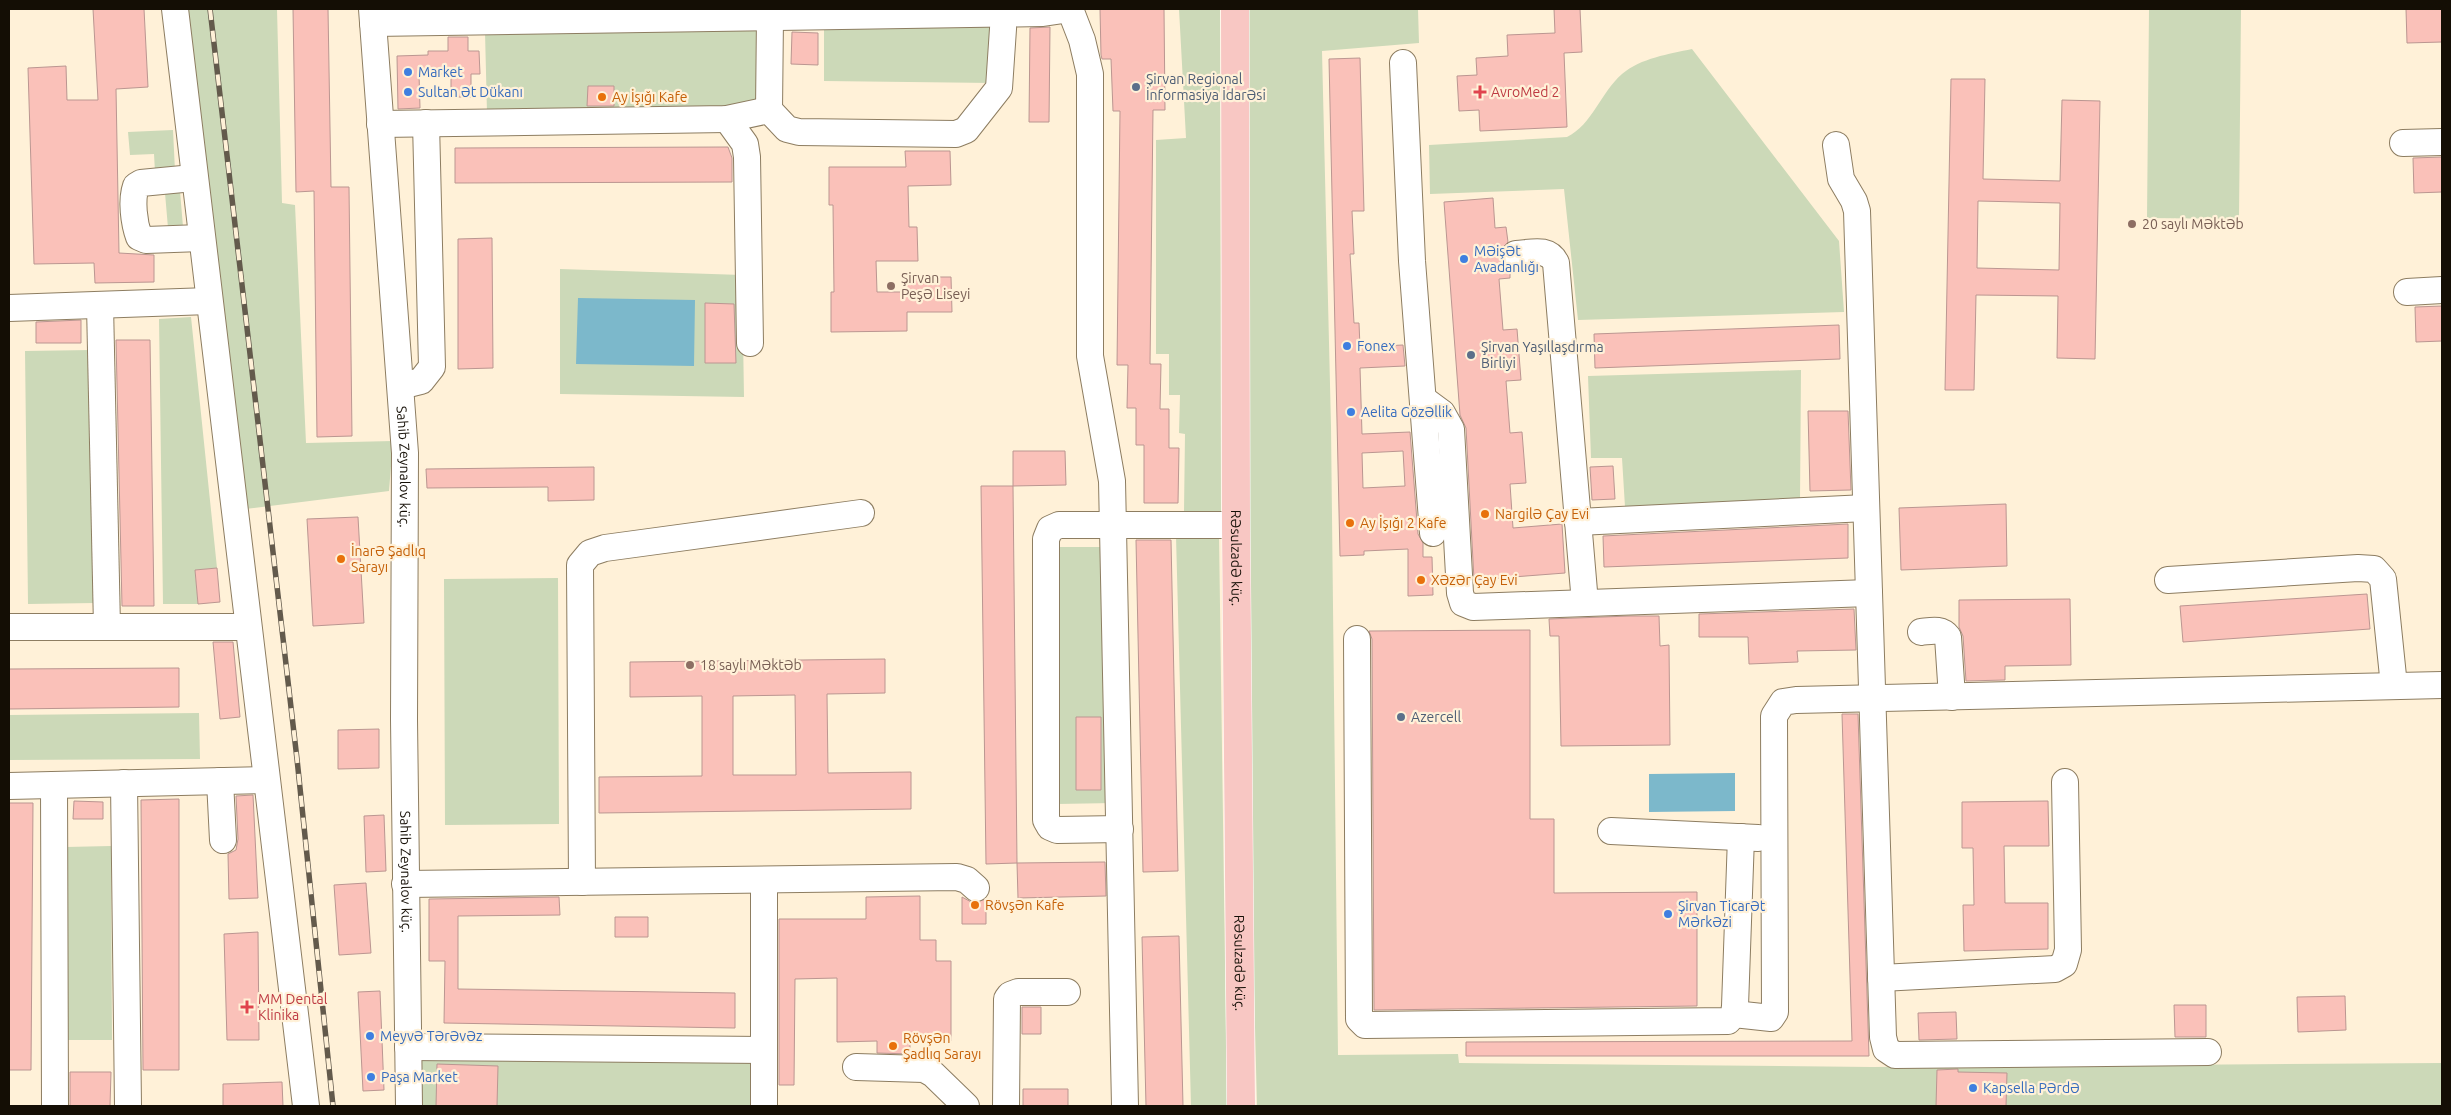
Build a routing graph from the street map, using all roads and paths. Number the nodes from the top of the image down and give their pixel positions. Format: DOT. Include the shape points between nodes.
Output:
graph roads {
  1 [pos="175,9"];
  2 [pos="1070,9"];
  3 [pos="1235,9"];
  4 [pos="1004,14"];
  5 [pos="373,16"];
  6 [pos="770,17"];
  7 [pos="1402,64"];
  8 [pos="769,110"];
  9 [pos="727,119"];
  10 [pos="426,123"];
  11 [pos="380,124"];
  12 [pos="2442,142"];
  13 [pos="2403,143"];
  14 [pos="1836,145"];
  15 [pos="193,178"];
  16 [pos="201,238"];
  17 [pos="1516,254"];
  18 [pos="2442,290"];
  19 [pos="2407,292"];
  20 [pos="209,301"];
  21 [pos="100,305"];
  22 [pos="9,308"];
  23 [pos="750,343"];
  24 [pos="401,386"];
  25 [pos="1423,400"];
  26 [pos="1866,508"];
  27 [pos="861,513"];
  28 [pos="1578,522"];
  29 [pos="1113,525"];
  30 [pos="1236,525"];
  31 [pos="1434,534"];
  32 [pos="2168,580"];
  33 [pos="1869,593"];
  34 [pos="1585,603"];
  35 [pos="9,627"];
  36 [pos="107,627"];
  37 [pos="248,627"];
  38 [pos="1921,632"];
  39 [pos="1357,639"];
  40 [pos="2442,685"];
  41 [pos="2394,686"];
  42 [pos="1952,696"];
  43 [pos="1873,698"];
  44 [pos="266,780"];
  45 [pos="220,781"];
  46 [pos="2065,782"];
  47 [pos="124,783"];
  48 [pos="54,785"];
  49 [pos="9,786"];
  50 [pos="1120,829"];
  51 [pos="1610,831"];
  52 [pos="1741,837"];
  53 [pos="1774,838"];
  54 [pos="222,840"];
  55 [pos="764,880"];
  56 [pos="582,882"];
  57 [pos="405,884"];
  58 [pos="976,888"];
  59 [pos="1881,978"];
  60 [pos="1067,992"];
  61 [pos="1734,1014"];
  62 [pos="408,1047"];
  63 [pos="764,1050"];
  64 [pos="2208,1052"];
  65 [pos="856,1067"];
  66 [pos="55,1106"];
  67 [pos="128,1106"];
  68 [pos="306,1106"];
  69 [pos="409,1106"];
  70 [pos="764,1106"];
  71 [pos="966,1106"];
  72 [pos="1006,1106"];
  73 [pos="1125,1106"];
  74 [pos="1241,1106"];
  1 -- 15 [label="street"];
  2 -- 4 [label="street" via="1043,14"];
  2 -- 29 [label="street" via="1090,74 1090,356 1109,464"];
  3 -- 30 [label="main road, Rəsulzadə küç."];
  4 -- 6 [label="street"];
  4 -- 8 [label="street" via="999,88 966,130 956,134 799,132 788,129"];
  5 -- 6 [label="street"];
  5 -- 11 [label="street, Sahib Zeynalov küç."];
  6 -- 8 [label="street"];
  7 -- 25 [label="street"];
  8 -- 9 [label="street"];
  9 -- 10 [label="street"];
  9 -- 23 [label="street" via="745,144 747,157"];
  10 -- 11 [label="street"];
  10 -- 24 [label="street" via="432,368 421,381"];
  11 -- 24 [label="street, Sahib Zeynalov küç."];
  12 -- 13 [label="street"];
  14 -- 26 [label="street" via="1840,179 1857,211"];
  15 -- 16 [label="street"];
  15 -- 16 [label="street" via="136,186 133,193 136,230 139,237 146,240"];
  16 -- 20 [label="street"];
  17 -- 28 [label="street" via="1546,252 1552,254 1556,263"];
  18 -- 19 [label="street"];
  20 -- 21 [label="street"];
  20 -- 37 [label="street"];
  21 -- 22 [label="street"];
  21 -- 36 [label="street"];
  24 -- 57 [label="street, Sahib Zeynalov küç." via="407,498"];
  25 -- 31 [label="street"];
  25 -- 34 [label="street" via="1442,413 1452,428 1463,602 1474,607"];
  26 -- 28 [label="street"];
  26 -- 33 [label="street"];
  27 -- 56 [label="street" via="605,548 590,553 580,565"];
  28 -- 34 [label="street"];
  29 -- 30 [label="street"];
  29 -- 50 [label="street"];
  29 -- 50 [label="street" via="1059,525 1050,529 1046,539 1046,820 1057,830"];
  30 -- 74 [label="main road, Rəsulzadə küç."];
  32 -- 41 [label="street" via="2374,569 2383,579"];
  33 -- 34 [label="street"];
  33 -- 43 [label="street"];
  35 -- 36 [label="street"];
  36 -- 37 [label="street"];
  37 -- 44 [label="street"];
  38 -- 42 [label="street" via="1939,631 1948,637"];
  39 -- 61 [label="street" via="1359,1019 1365,1026 1728,1021"];
  40 -- 41 [label="street"];
  41 -- 42 [label="street"];
  42 -- 43 [label="street"];
  43 -- 53 [label="street" via="1783,702 1774,716"];
  43 -- 59 [label="street"];
  44 -- 45 [label="street"];
  44 -- 68 [label="street"];
  45 -- 47 [label="street"];
  45 -- 54 [label="street"];
  46 -- 59 [label="street" via="2068,950 2064,964 2055,968"];
  47 -- 48 [label="street"];
  47 -- 67 [label="street"];
  48 -- 49 [label="street"];
  48 -- 66 [label="street"];
  50 -- 73 [label="street"];
  51 -- 52 [label="street"];
  52 -- 53 [label="street"];
  52 -- 61 [label="street"];
  53 -- 61 [label="street" via="1775,1012 1771,1018"];
  55 -- 56 [label="street"];
  55 -- 58 [label="street" via="957,877"];
  55 -- 63 [label="street"];
  56 -- 57 [label="street"];
  57 -- 62 [label="street, Sahib Zeynalov küç."];
  59 -- 64 [label="street" via="1883,1037 1886,1050 1895,1055"];
  60 -- 72 [label="street" via="1018,992 1007,999"];
  62 -- 63 [label="street"];
  62 -- 69 [label="street, Sahib Zeynalov küç."];
  63 -- 70 [label="street"];
  65 -- 71 [label="street" via="924,1069"];
}
